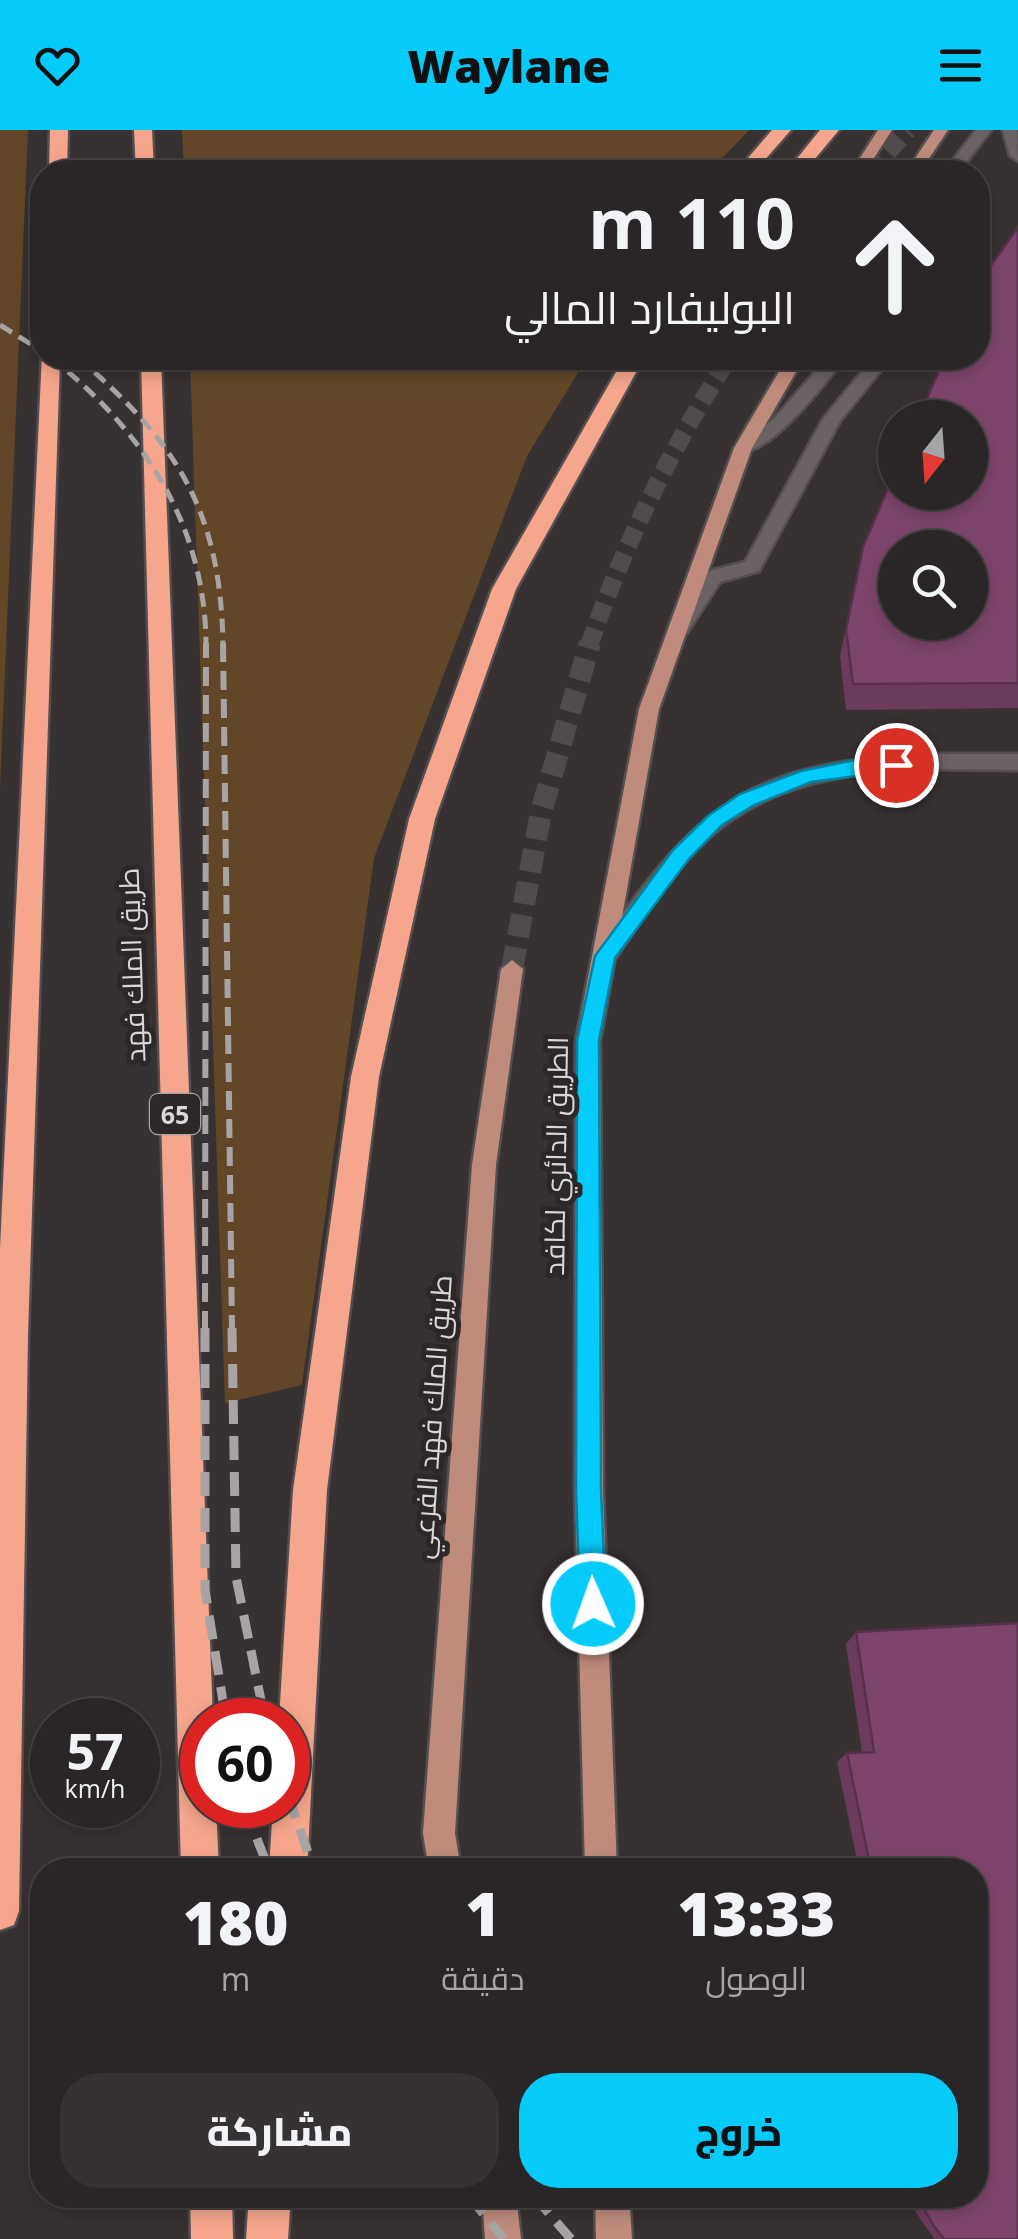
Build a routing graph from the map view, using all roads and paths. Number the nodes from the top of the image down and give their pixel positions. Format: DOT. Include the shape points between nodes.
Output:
graph roads {
  1 [pos="59,130"];
  2 [pos="143,130"];
  3 [pos="782,130"];
  4 [pos="830,130"];
  5 [pos="885,130"];
  6 [pos="941,130"];
  7 [pos="984,130"];
  8 [pos="1010,130"];
  9 [pos="1018,156"];
  10 [pos="58,160"];
  11 [pos="144,160"];
  12 [pos="756,160"];
  13 [pos="805,160"];
  14 [pos="866,160"];
  15 [pos="920,160"];
  16 [pos="960,160"];
  17 [pos="50,370"];
  18 [pos="151,370"];
  19 [pos="627,370"];
  20 [pos="773,370"];
  21 [pos="788,370"];
  22 [pos="826,370"];
  23 [pos="872,370"];
  24 [pos="743,448"];
  25 [pos="670,645"];
  26 [pos="1013,764"];
  27 [pos="605,956"];
  28 [pos="512,970"];
  29 [pos="0,1226"];
  30 [pos="12,1335"];
  31 [pos="200,1858"];
  32 [pos="289,1858"];
  33 [pos="445,1858"];
  34 [pos="602,1858"];
  35 [pos="0,1911"];
  36 [pos="211,2208"];
  37 [pos="269,2208"];
  38 [pos="500,2208"];
  39 [pos="613,2208"];
  40 [pos="212,2239"];
  41 [pos="268,2239"];
  42 [pos="504,2239"];
  43 [pos="614,2239"];
  1 -- 10 [label="highway"];
  2 -- 11 [label="highway"];
  3 -- 12 [label="highway"];
  4 -- 13 [label="highway"];
  5 -- 14 [label="main road"];
  6 -- 15 [label="main road"];
  7 -- 16 [label="street"];
  8 -- 9 [label="street"];
  17 -- 30 [label="highway"];
  18 -- 31 [label="highway, طريق الملك فهد / 65"];
  19 -- 32 [label="highway" via="504,589 418,837 364,1077 310,1490"];
  20 -- 24 [label="main road"];
  21 -- 24 [label="main road, الطريق الدائري لكافد"];
  22 -- 24 [label="street" via="780,422"];
  23 -- 25 [label="street" via="832,419 752,567 713,577"];
  24 -- 25 [label="main road, الطريق الدائري لكافد"];
  25 -- 27 [label="main road, الطريق الدائري لكافد" via="632,786"];
  26 -- 27 [label="street" via="860,766 808,776 747,800 680,855"];
  27 -- 34 [label="main road, الطريق الدائري لكافد" via="588,1040 589,1490"];
  28 -- 33 [label="main road, طريق الملك فهد الفرعي" via="482,1184 440,1814"];
  29 -- 30 [label="highway"];
  30 -- 35 [label="highway"];
  36 -- 40 [label="highway"];
  37 -- 41 [label="highway"];
  38 -- 42 [label="main road"];
  39 -- 43 [label="main road"];
}
